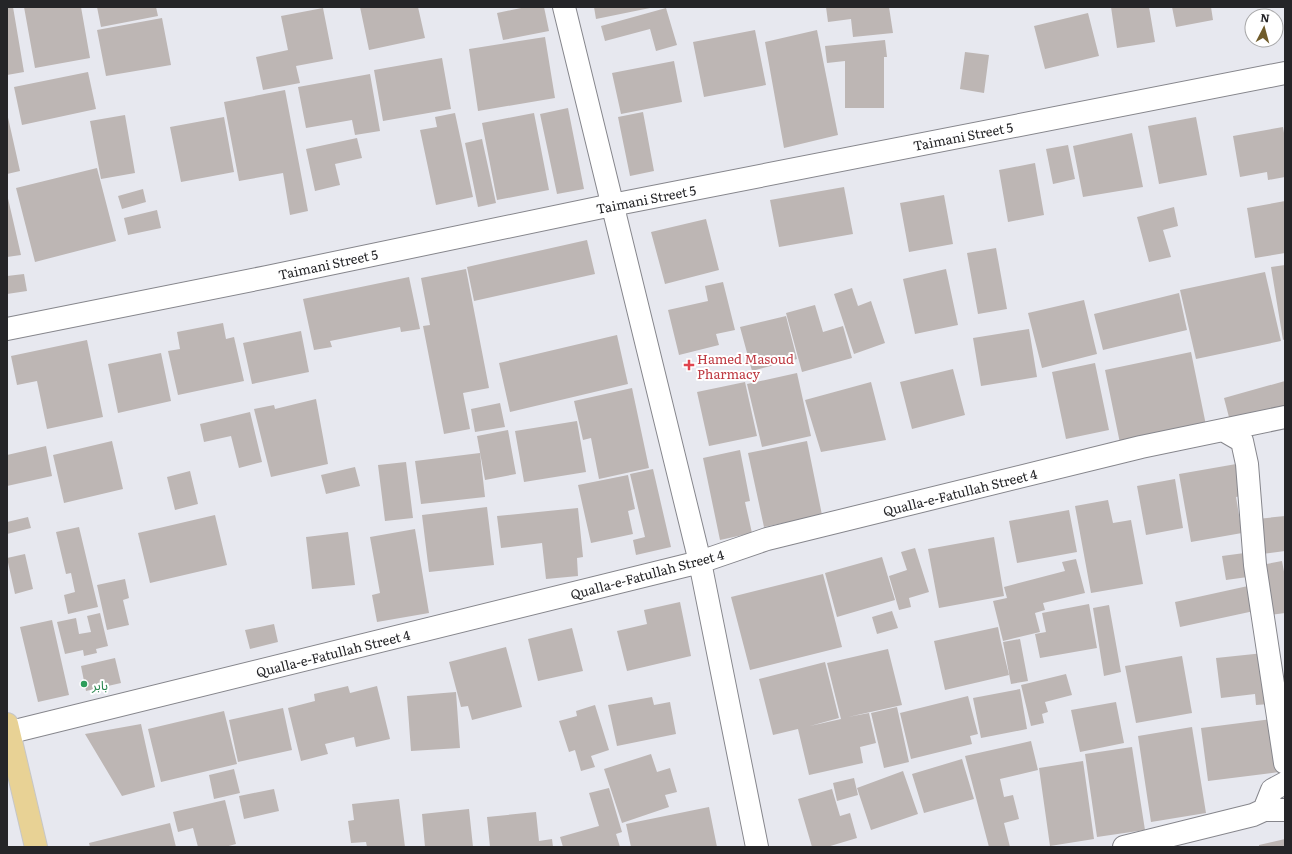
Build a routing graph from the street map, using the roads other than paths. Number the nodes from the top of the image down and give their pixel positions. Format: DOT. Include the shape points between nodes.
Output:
graph roads {
  1 [pos="564,7"];
  2 [pos="1285,73"];
  3 [pos="612,205"];
  4 [pos="7,329"];
  5 [pos="1285,417"];
  6 [pos="1223,430"];
  7 [pos="700,562"];
  8 [pos="8,730"];
  9 [pos="1285,763"];
  10 [pos="1285,783"];
  11 [pos="1274,810"];
  12 [pos="36,847"];
  13 [pos="757,847"];
  14 [pos="1124,847"];
  1 -- 3 [label="street"];
  2 -- 3 [label="street, Taimani Street 5"];
  3 -- 4 [label="street, Taimani Street 5"];
  3 -- 7 [label="street"];
  5 -- 6 [label="street, Qualla-e-Fatullah Street 4"];
  6 -- 7 [label="street, Qualla-e-Fatullah Street 4" via="1133,449 767,539"];
  6 -- 9 [label="street" via="1242,442 1255,565"];
  7 -- 8 [label="street, Qualla-e-Fatullah Street 4"];
  7 -- 13 [label="street"];
  8 -- 12 [label="main road"];
  10 -- 11 [label="street" via="1272,790"];
  11 -- 14 [label="street"];
}
